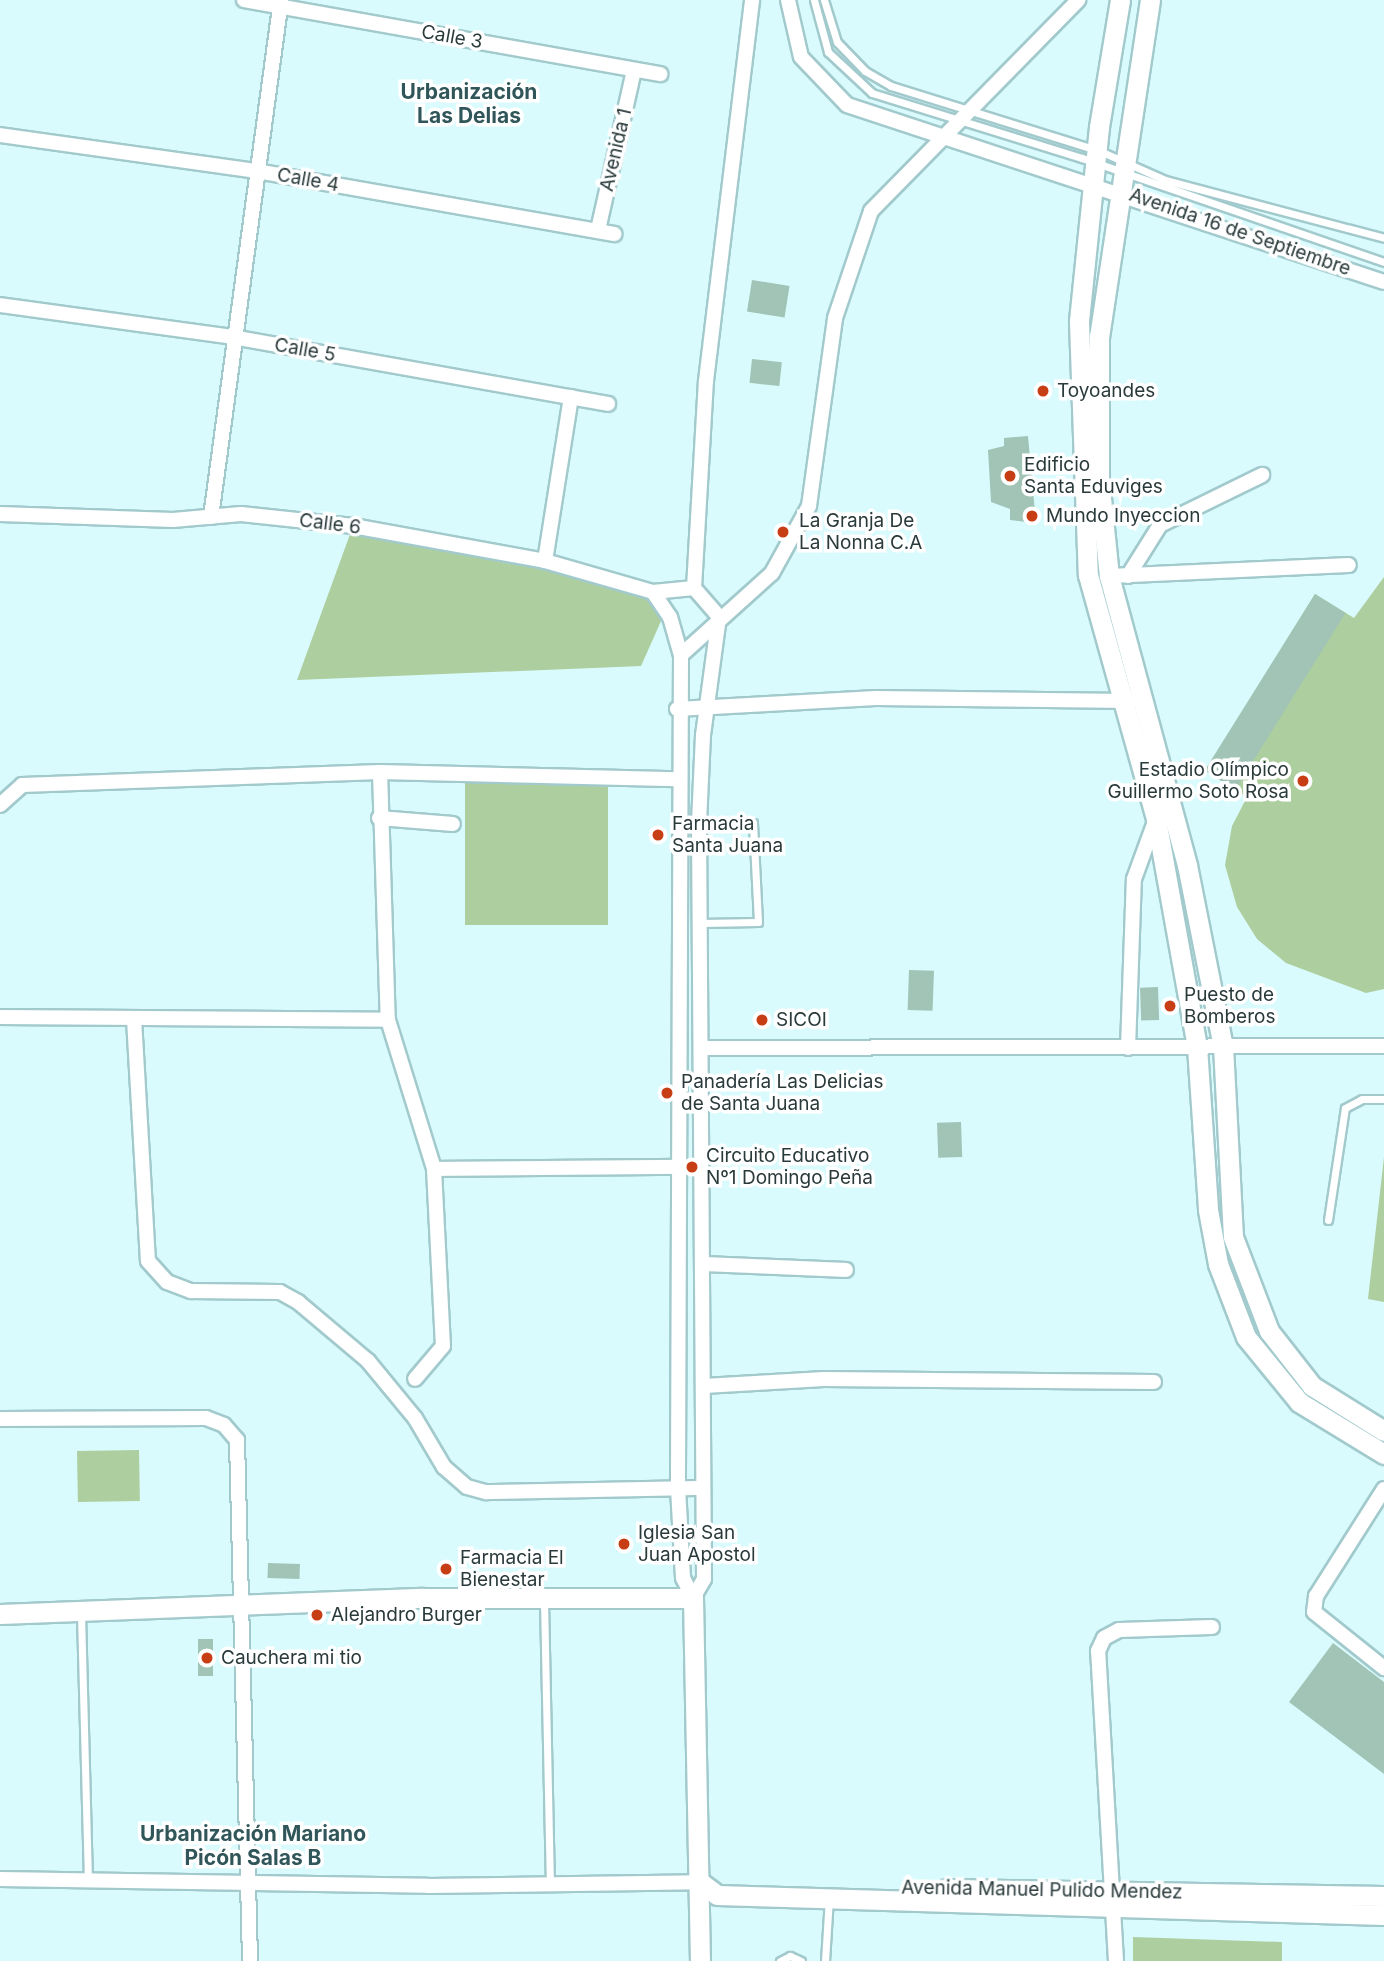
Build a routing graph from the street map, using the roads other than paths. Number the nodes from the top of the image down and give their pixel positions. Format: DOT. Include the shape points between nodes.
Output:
graph roads {
  1 [pos="244,0"];
  2 [pos="752,0"];
  3 [pos="788,0"];
  4 [pos="814,0"];
  5 [pos="824,0"];
  6 [pos="1078,0"];
  7 [pos="1120,0"];
  8 [pos="1150,0"];
  9 [pos="281,3"];
  10 [pos="634,70"];
  11 [pos="660,74"];
  12 [pos="964,115"];
  13 [pos="0,135"];
  14 [pos="942,139"];
  15 [pos="1099,166"];
  16 [pos="257,171"];
  17 [pos="1122,176"];
  18 [pos="598,230"];
  19 [pos="614,234"];
  20 [pos="1384,237"];
  21 [pos="1384,262"];
  22 [pos="1384,282"];
  23 [pos="0,305"];
  24 [pos="233,337"];
  25 [pos="571,397"];
  26 [pos="608,404"];
  27 [pos="1262,475"];
  28 [pos="0,514"];
  29 [pos="211,517"];
  30 [pos="545,561"];
  31 [pos="1349,565"];
  32 [pos="1118,576"];
  33 [pos="694,588"];
  34 [pos="653,592"];
  35 [pos="719,617"];
  36 [pos="681,655"];
  37 [pos="1142,700"];
  38 [pos="1120,702"];
  39 [pos="706,707"];
  40 [pos="677,709"];
  41 [pos="380,772"];
  42 [pos="677,779"];
  43 [pos="0,805"];
  44 [pos="379,818"];
  45 [pos="1156,820"];
  46 [pos="453,824"];
  47 [pos="699,824"];
  48 [pos="701,923"];
  49 [pos="0,1017"];
  50 [pos="134,1019"];
  51 [pos="388,1020"];
  52 [pos="1223,1046"];
  53 [pos="1384,1046"];
  54 [pos="1197,1047"];
  55 [pos="704,1048"];
  56 [pos="1128,1048"];
  57 [pos="1384,1100"];
  58 [pos="680,1167"];
  59 [pos="434,1169"];
  60 [pos="1328,1220"];
  61 [pos="705,1264"];
  62 [pos="846,1270"];
  63 [pos="415,1379"];
  64 [pos="1154,1382"];
  65 [pos="704,1386"];
  66 [pos="0,1419"];
  67 [pos="1384,1431"];
  68 [pos="1384,1454"];
  69 [pos="678,1488"];
  70 [pos="702,1488"];
  71 [pos="1384,1489"];
  72 [pos="543,1597"];
  73 [pos="693,1598"];
  74 [pos="240,1605"];
  75 [pos="81,1610"];
  76 [pos="0,1614"];
  77 [pos="1212,1627"];
  78 [pos="1384,1668"];
  79 [pos="0,1879"];
  80 [pos="88,1880"];
  81 [pos="700,1882"];
  82 [pos="245,1884"];
  83 [pos="550,1886"];
  84 [pos="1384,1896"];
  85 [pos="829,1898"];
  86 [pos="1112,1898"];
  87 [pos="1384,1915"];
  88 [pos="250,1961"];
  89 [pos="700,1961"];
  90 [pos="780,1961"];
  91 [pos="801,1961"];
  92 [pos="825,1961"];
  93 [pos="1116,1961"];
  1 -- 9 [label="street, Calle 3"];
  2 -- 33 [label="street" via="706,381"];
  3 -- 14 [label="street" via="802,57 827,89 856,109"];
  4 -- 12 [label="lane" via="828,52 861,85 882,97"];
  5 -- 12 [label="lane" via="837,42 865,71"];
  6 -- 12 [label="street"];
  7 -- 15 [label="street"];
  8 -- 17 [label="street, Avenida 16 de Septiembre"];
  9 -- 10 [label="street, Calle 3"];
  9 -- 16 [label="street"];
  10 -- 11 [label="street, Calle 3"];
  10 -- 18 [label="street, Avenida 1"];
  12 -- 14 [label="street"];
  12 -- 15 [label="lane"];
  12 -- 15 [label="lane"];
  13 -- 16 [label="street, Calle 4"];
  14 -- 15 [label="street"];
  14 -- 35 [label="street" via="871,211 835,318 809,506 772,573"];
  15 -- 17 [label="street"];
  15 -- 17 [label="lane"];
  15 -- 38 [label="street" via="1079,322 1081,483 1088,575"];
  16 -- 18 [label="street, Calle 4"];
  16 -- 24 [label="street"];
  17 -- 20 [label="lane" via="1165,180"];
  17 -- 21 [label="lane"];
  17 -- 22 [label="street, Avenida 16 de Septiembre"];
  17 -- 32 [label="street" via="1099,336 1099,478"];
  18 -- 19 [label="street, Calle 4"];
  23 -- 24 [label="street, Calle 5"];
  24 -- 25 [label="street, Calle 5"];
  24 -- 29 [label="street"];
  25 -- 26 [label="street, Calle 5"];
  25 -- 30 [label="street"];
  27 -- 32 [label="street" via="1160,525"];
  28 -- 29 [label="street, Calle 6"];
  29 -- 30 [label="street, Calle 6" via="241,514 353,526"];
  30 -- 34 [label="street, Calle 6"];
  31 -- 32 [label="street"];
  32 -- 37 [label="street"];
  33 -- 34 [label="street"];
  33 -- 35 [label="street"];
  34 -- 36 [label="street" via="670,617"];
  35 -- 36 [label="street"];
  35 -- 39 [label="street"];
  36 -- 40 [label="street"];
  37 -- 38 [label="street"];
  37 -- 52 [label="street" via="1187,865"];
  38 -- 39 [label="street" via="876,698"];
  38 -- 45 [label="street"];
  39 -- 40 [label="street"];
  39 -- 47 [label="street"];
  40 -- 42 [label="street"];
  41 -- 42 [label="street"];
  41 -- 43 [label="street" via="22,785"];
  41 -- 44 [label="street"];
  42 -- 58 [label="street"];
  44 -- 46 [label="street"];
  44 -- 51 [label="street"];
  45 -- 54 [label="street"];
  45 -- 56 [label="street" via="1134,879"];
  47 -- 48 [label="street"];
  47 -- 48 [label="lane" via="752,823 758,922"];
  48 -- 55 [label="street"];
  49 -- 50 [label="street"];
  50 -- 51 [label="street"];
  50 -- 69 [label="street" via="148,1261 167,1282 191,1291 281,1292 298,1302 369,1361 415,1418 444,1467 467,1487 486,1492"];
  51 -- 59 [label="street"];
  52 -- 53 [label="street"];
  52 -- 54 [label="street"];
  52 -- 67 [label="street" via="1233,1237 1269,1331 1312,1386"];
  54 -- 56 [label="street"];
  54 -- 68 [label="street" via="1208,1210 1218,1264 1246,1337 1299,1402"];
  55 -- 56 [label="street"];
  55 -- 61 [label="street"];
  57 -- 60 [label="lane" via="1362,1098 1345,1108"];
  58 -- 59 [label="street"];
  58 -- 69 [label="street"];
  59 -- 63 [label="street" via="443,1346"];
  61 -- 62 [label="street"];
  61 -- 65 [label="street"];
  64 -- 65 [label="street" via="824,1379"];
  65 -- 70 [label="street"];
  66 -- 74 [label="street" via="206,1418 224,1425 237,1440"];
  69 -- 70 [label="street"];
  69 -- 73 [label="street" via="682,1578"];
  70 -- 73 [label="street" via="704,1579"];
  71 -- 78 [label="street" via="1316,1596 1314,1612"];
  72 -- 73 [label="street"];
  72 -- 74 [label="street"];
  72 -- 83 [label="lane"];
  73 -- 81 [label="street"];
  74 -- 75 [label="street"];
  74 -- 82 [label="street" via="248,1783"];
  75 -- 76 [label="street"];
  75 -- 80 [label="lane"];
  77 -- 86 [label="street" via="1119,1630 1104,1638 1098,1651"];
  79 -- 80 [label="street"];
  80 -- 82 [label="street"];
  81 -- 83 [label="street"];
  81 -- 85 [label="street" via="717,1895"];
  81 -- 86 [label="street, Avenida Manuel Pulido Mendez"];
  81 -- 89 [label="street"];
  82 -- 83 [label="street"];
  82 -- 88 [label="street"];
  84 -- 86 [label="street, Avenida Manuel Pulido Mendez"];
  85 -- 86 [label="street"];
  85 -- 92 [label="lane"];
  86 -- 87 [label="street"];
  86 -- 93 [label="street"];
  90 -- 91 [label="lane" via="789,1956"];
}
